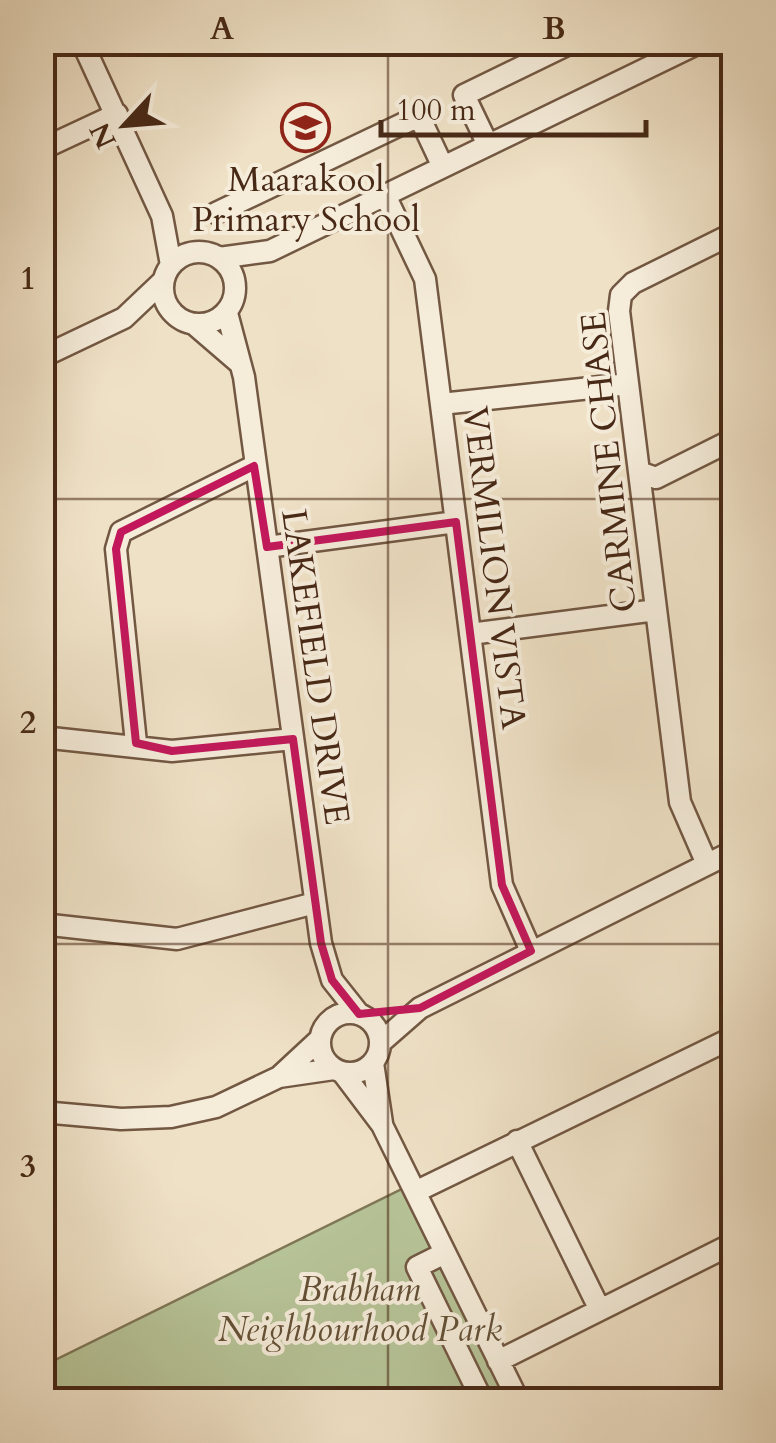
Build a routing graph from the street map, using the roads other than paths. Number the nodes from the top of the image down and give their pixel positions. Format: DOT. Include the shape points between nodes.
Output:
graph roads {
  1 [pos="573,42"];
  2 [pos="701,42"];
  3 [pos="83,43"];
  4 [pos="661,51"];
  5 [pos="117,114"];
  6 [pos="488,145"];
  7 [pos="42,149"];
  8 [pos="443,167"];
  9 [pos="385,195"];
  10 [pos="216,213"];
  11 [pos="162,216"];
  12 [pos="734,233"];
  13 [pos="270,251"];
  14 [pos="209,255"];
  15 [pos="167,273"];
  16 [pos="236,291"];
  17 [pos="227,313"];
  18 [pos="174,316"];
  19 [pos="124,318"];
  20 [pos="195,325"];
  21 [pos="42,356"];
  22 [pos="241,370"];
  23 [pos="628,384"];
  24 [pos="441,404"];
  25 [pos="734,439"];
  26 [pos="254,466"];
  27 [pos="639,472"];
  28 [pos="456,522"];
  29 [pos="266,547"];
  30 [pos="656,610"];
  31 [pos="470,634"];
  32 [pos="42,737"];
  33 [pos="293,739"];
  34 [pos="136,744"];
  35 [pos="734,851"];
  36 [pos="708,864"];
  37 [pos="315,903"];
  38 [pos="42,924"];
  39 [pos="532,951"];
  40 [pos="332,980"];
  41 [pos="420,1008"];
  42 [pos="362,1016"];
  43 [pos="324,1031"];
  44 [pos="734,1036"];
  45 [pos="377,1053"];
  46 [pos="338,1071"];
  47 [pos="280,1077"];
  48 [pos="42,1112"];
  49 [pos="382,1125"];
  50 [pos="517,1141"];
  51 [pos="415,1192"];
  52 [pos="734,1243"];
  53 [pos="445,1253"];
  54 [pos="599,1308"];
  55 [pos="498,1361"];
  56 [pos="482,1400"];
  57 [pos="518,1400"];
  1 -- 6 [label="street" via="464,94"];
  2 -- 4 [label="street"];
  3 -- 5 [label="street"];
  4 -- 6 [label="street"];
  5 -- 7 [label="street"];
  5 -- 11 [label="street"];
  6 -- 8 [label="street"];
  8 -- 9 [label="street"];
  8 -- 10 [label="street" via="419,116"];
  9 -- 13 [label="street"];
  9 -- 24 [label="street, VERMILION VISTA" via="425,279"];
  11 -- 14 [label="street"];
  11 -- 15 [label="street"];
  12 -- 23 [label="street, CARMINE CHASE" via="621,295"];
  13 -- 14 [label="street"];
  13 -- 16 [label="street"];
  14 -- 15 [label="street" via="186,254"];
  14 -- 16 [label="street" via="230,269"];
  15 -- 18 [label="street" via="163,294"];
  15 -- 19 [label="street"];
  16 -- 17 [label="street"];
  17 -- 20 [label="street"];
  17 -- 22 [label="street, LAKEFIELD DRIVE"];
  18 -- 19 [label="street"];
  18 -- 20 [label="street"];
  19 -- 21 [label="street"];
  20 -- 22 [label="street"];
  22 -- 26 [label="street, LAKEFIELD DRIVE"];
  23 -- 24 [label="street"];
  23 -- 27 [label="street, CARMINE CHASE"];
  24 -- 28 [label="street, VERMILION VISTA"];
  25 -- 27 [label="street" via="656,478"];
  26 -- 29 [label="street, LAKEFIELD DRIVE"];
  26 -- 34 [label="street" via="121,532 116,549"];
  27 -- 30 [label="street, CARMINE CHASE"];
  28 -- 29 [label="street"];
  28 -- 31 [label="street, VERMILION VISTA"];
  29 -- 33 [label="street, LAKEFIELD DRIVE"];
  30 -- 31 [label="street"];
  30 -- 36 [label="street, CARMINE CHASE" via="680,802"];
  31 -- 39 [label="street, VERMILION VISTA" via="502,885"];
  32 -- 34 [label="street"];
  33 -- 34 [label="street" via="172,751"];
  33 -- 37 [label="street, LAKEFIELD DRIVE"];
  35 -- 36 [label="street"];
  36 -- 39 [label="street"];
  37 -- 38 [label="street" via="176,939"];
  37 -- 40 [label="street, LAKEFIELD DRIVE"];
  39 -- 41 [label="street"];
  40 -- 42 [label="street, LAKEFIELD DRIVE"];
  40 -- 43 [label="street, LAKEFIELD DRIVE"];
  41 -- 42 [label="street"];
  41 -- 45 [label="street"];
  42 -- 43 [label="street" via="343,1014"];
  42 -- 45 [label="street" via="378,1029"];
  43 -- 46 [label="street" via="323,1056"];
  43 -- 47 [label="street"];
  44 -- 50 [label="street"];
  45 -- 46 [label="street" via="358,1073"];
  45 -- 49 [label="street"];
  46 -- 47 [label="street"];
  46 -- 49 [label="street"];
  47 -- 48 [label="street" via="216,1108 171,1117"];
  49 -- 51 [label="street"];
  50 -- 51 [label="street"];
  50 -- 54 [label="street"];
  51 -- 53 [label="street"];
  52 -- 54 [label="street"];
  53 -- 55 [label="street"];
  53 -- 56 [label="street" via="416,1267"];
  54 -- 55 [label="street"];
  55 -- 57 [label="street"];
}
